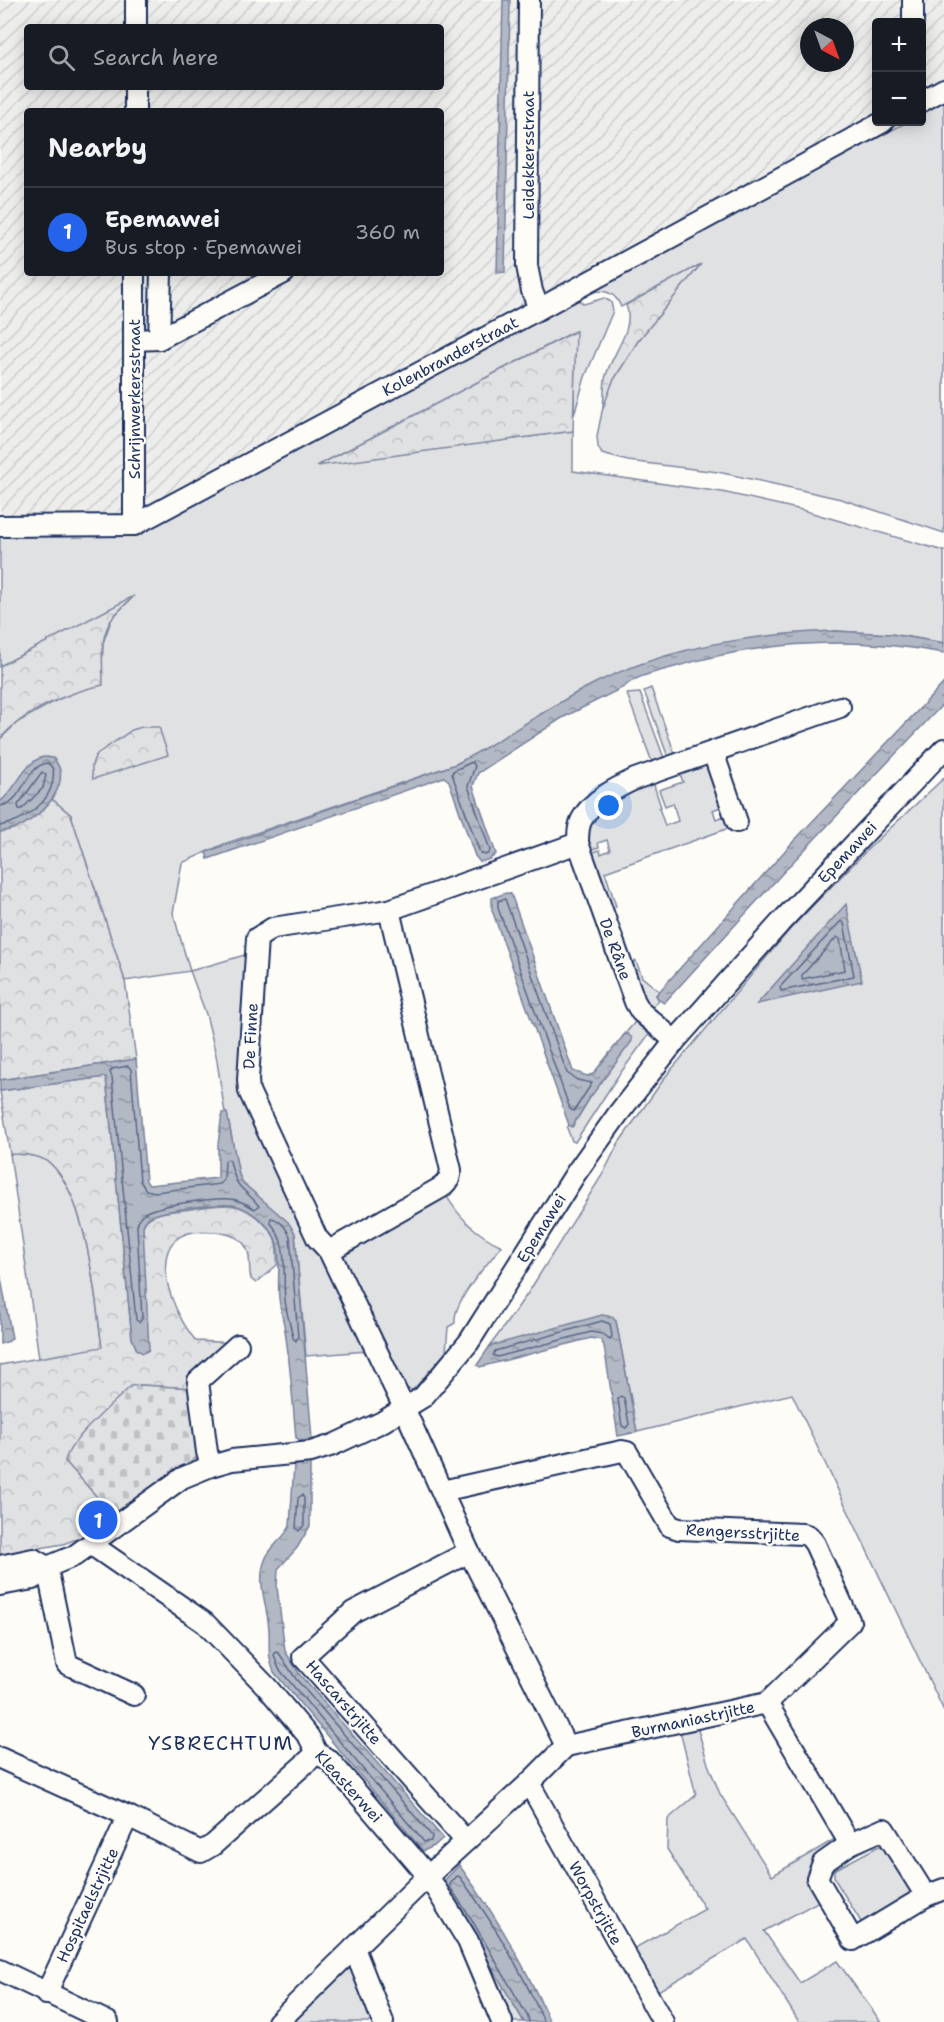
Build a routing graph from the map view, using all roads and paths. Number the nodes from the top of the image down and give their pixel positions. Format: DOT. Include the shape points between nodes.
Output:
graph roads {
  1 [pos="136,0"];
  2 [pos="529,0"];
  3 [pos="913,0"];
  4 [pos="913,18"];
  5 [pos="136,24"];
  6 [pos="944,89"];
  7 [pos="135,90"];
  8 [pos="926,98"];
  9 [pos="135,108"];
  10 [pos="877,126"];
  11 [pos="134,276"];
  12 [pos="161,276"];
  13 [pos="278,276"];
  14 [pos="539,309"];
  15 [pos="159,339"];
  16 [pos="134,340"];
  17 [pos="134,525"];
  18 [pos="0,526"];
  19 [pos="840,708"];
  20 [pos="944,748"];
  21 [pos="713,752"];
  22 [pos="737,822"];
  23 [pos="578,843"];
  24 [pos="389,910"];
  25 [pos="675,1041"];
  26 [pos="329,1251"];
  27 [pos="238,1345"];
  28 [pos="405,1410"];
  29 [pos="211,1466"];
  30 [pos="442,1491"];
  31 [pos="92,1545"];
  32 [pos="470,1552"];
  33 [pos="0,1566"];
  34 [pos="47,1567"];
  35 [pos="0,1586"];
  36 [pos="134,1695"];
  37 [pos="767,1703"];
  38 [pos="566,1746"];
  39 [pos="317,1753"];
  40 [pos="0,1758"];
  41 [pos="529,1783"];
  42 [pos="128,1816"];
  43 [pos="466,1841"];
  44 [pos="850,1844"];
  45 [pos="428,1876"];
  46 [pos="935,1893"];
  47 [pos="354,1948"];
  48 [pos="0,1970"];
  49 [pos="46,1994"];
  50 [pos="108,2022"];
  51 [pos="278,2022"];
  52 [pos="383,2022"];
  53 [pos="502,2022"];
  54 [pos="663,2022"];
  1 -- 5 [label="street"];
  2 -- 14 [label="street, Leidekkersstraat" via="527,266"];
  3 -- 4 [label="street"];
  6 -- 8 [label="street"];
  7 -- 9 [label="street"];
  10 -- 14 [label="street, Kolenbranderstraat"];
  11 -- 16 [label="street, Schrijnwerkersstraat"];
  12 -- 15 [label="street"];
  13 -- 15 [label="street"];
  14 -- 17 [label="street, Kolenbranderstraat"];
  15 -- 16 [label="street"];
  16 -- 17 [label="street, Schrijnwerkersstraat"];
  17 -- 18 [label="street, Kolenbranderstraat"];
  19 -- 21 [label="street"];
  20 -- 25 [label="street, Epemawei"];
  21 -- 22 [label="street"];
  21 -- 23 [label="street" via="618,787 581,820"];
  23 -- 24 [label="street, De Finne"];
  23 -- 25 [label="street, De Râne" via="635,1002"];
  24 -- 26 [label="street" via="451,1170 442,1187"];
  24 -- 26 [label="street, De Finne" via="273,928 257,938 255,946 249,1091 317,1238"];
  25 -- 28 [label="street, Epemawei" via="576,1173 469,1342 436,1385"];
  26 -- 28 [label="street, De Finne"];
  27 -- 29 [label="street" via="198,1380"];
  28 -- 29 [label="street, Epemawei" via="350,1438 311,1452"];
  28 -- 30 [label="street"];
  29 -- 31 [label="street, Epemawei" via="182,1478"];
  30 -- 32 [label="street"];
  30 -- 37 [label="street, Rengersstrjitte" via="627,1452 670,1526 809,1536 850,1622"];
  31 -- 34 [label="street, Epemawei"];
  31 -- 39 [label="street, Kleasterwei" via="205,1623 273,1694 309,1737"];
  32 -- 38 [label="street"];
  32 -- 43 [label="street, Hascarstrjitte" via="353,1612 303,1657"];
  33 -- 34 [label="street" via="33,1559"];
  34 -- 35 [label="street, Epemawei" via="33,1579"];
  34 -- 36 [label="street" via="67,1664"];
  37 -- 38 [label="street, Burmaniastrjitte"];
  37 -- 44 [label="street, Burmaniastrjitte"];
  38 -- 41 [label="street"];
  39 -- 42 [label="street" via="201,1852"];
  39 -- 45 [label="street, Kleasterwei" via="330,1761"];
  40 -- 42 [label="street"];
  41 -- 43 [label="street"];
  41 -- 54 [label="street, Worpstrjitte"];
  42 -- 49 [label="street, Hospitaelstrjitte"];
  43 -- 45 [label="street"];
  44 -- 46 [label="street" via="884,1829"];
  44 -- 46 [label="street" via="823,1863 817,1878 853,1940"];
  45 -- 47 [label="street"];
  45 -- 53 [label="street, Kleasterwei" via="468,1941"];
  47 -- 51 [label="street"];
  47 -- 52 [label="street"];
  48 -- 49 [label="street"];
  49 -- 50 [label="street"];
}
